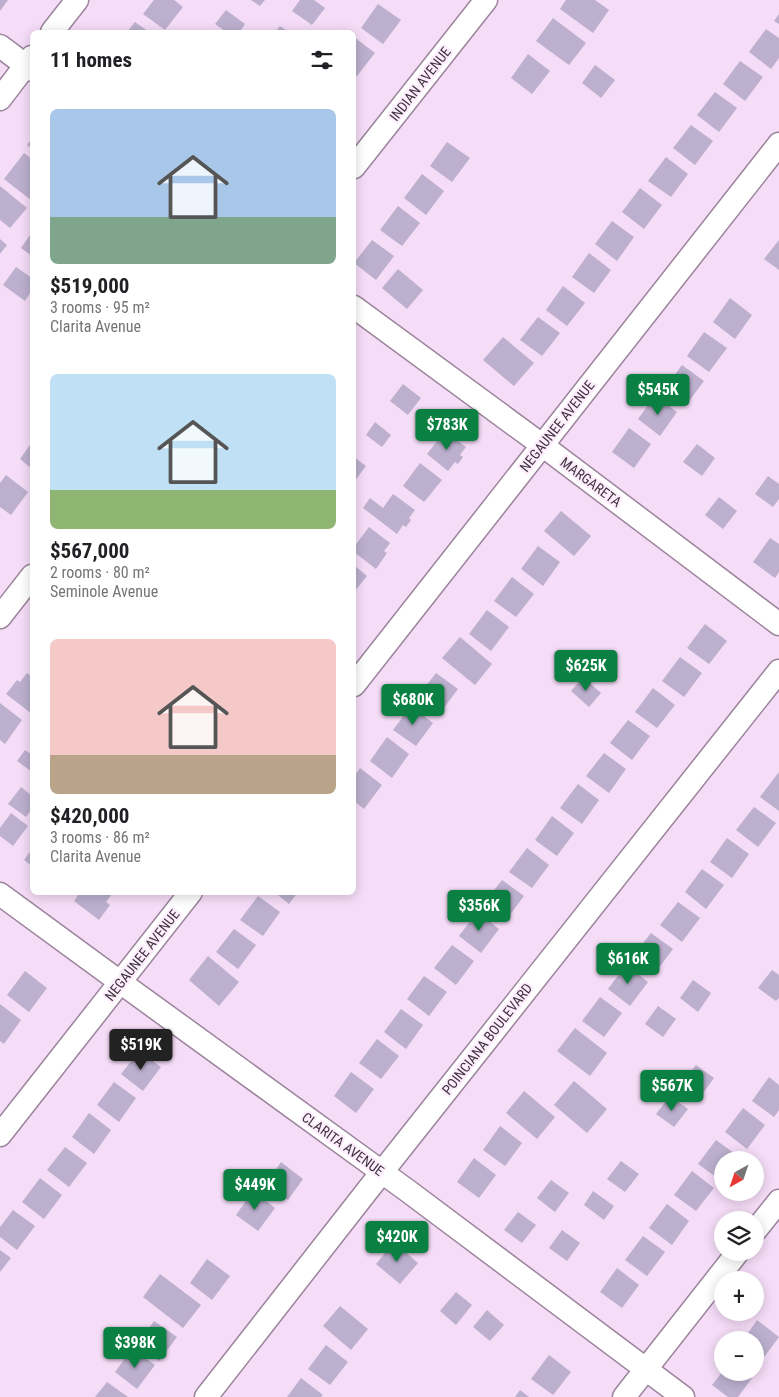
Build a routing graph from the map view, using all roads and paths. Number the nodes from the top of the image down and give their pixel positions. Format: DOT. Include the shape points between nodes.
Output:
graph roads {
  1 [pos="78,0"];
  2 [pos="486,0"];
  3 [pos="54,30"];
  4 [pos="0,46"];
  5 [pos="30,64"];
  6 [pos="0,99"];
  7 [pos="779,144"];
  8 [pos="356,164"];
  9 [pos="356,308"];
  10 [pos="542,445"];
  11 [pos="30,579"];
  12 [pos="0,617"];
  13 [pos="779,624"];
  14 [pos="776,680"];
  15 [pos="356,682"];
  16 [pos="0,894"];
  17 [pos="189,895"];
  18 [pos="120,982"];
  19 [pos="0,1135"];
  20 [pos="382,1172"];
  21 [pos="779,1201"];
  22 [pos="764,1220"];
  23 [pos="731,1261"];
  24 [pos="646,1370"];
  25 [pos="206,1397"];
  26 [pos="624,1397"];
  27 [pos="683,1397"];
  1 -- 3 [label="street"];
  2 -- 8 [label="street, INDIAN AVENUE"];
  4 -- 5 [label="street"];
  5 -- 6 [label="street"];
  7 -- 10 [label="street, NEGAUNEE AVENUE"];
  9 -- 10 [label="street, MARGARETA"];
  10 -- 13 [label="street, MARGARETA"];
  10 -- 15 [label="street, NEGAUNEE AVENUE"];
  11 -- 12 [label="street"];
  14 -- 20 [label="street, POINCIANA BOULEVARD"];
  16 -- 18 [label="street, CLARITA AVENUE"];
  17 -- 18 [label="street, NEGAUNEE AVENUE"];
  18 -- 19 [label="street, NEGAUNEE AVENUE"];
  18 -- 20 [label="street, CLARITA AVENUE"];
  20 -- 24 [label="street, CLARITA AVENUE"];
  20 -- 25 [label="street, POINCIANA BOULEVARD"];
  21 -- 22 [label="street"];
  23 -- 24 [label="street"];
  24 -- 26 [label="street"];
  24 -- 27 [label="street, CLARITA AVENUE"];
}
